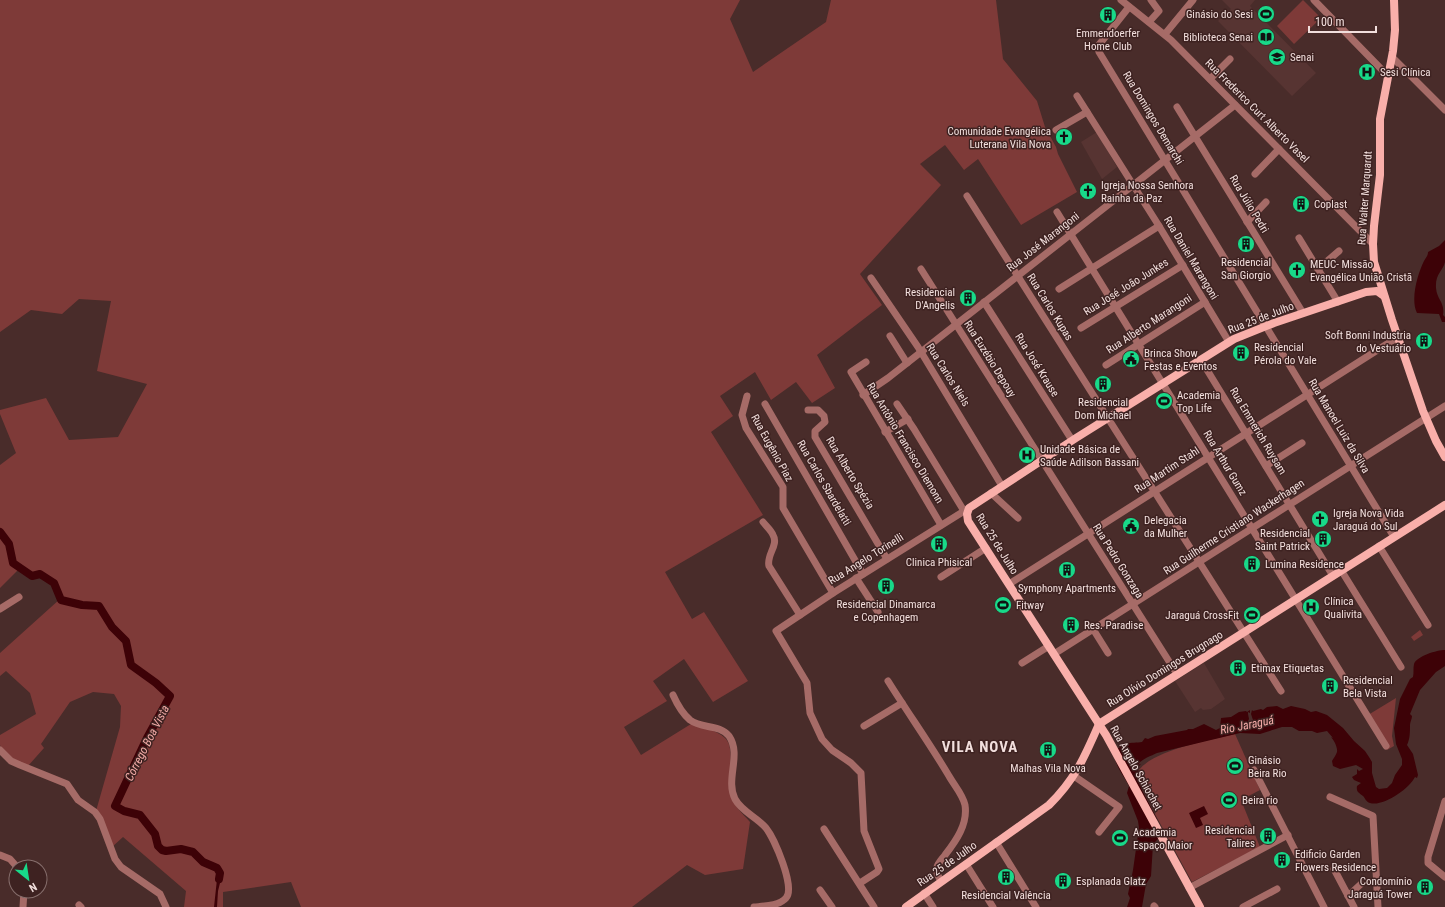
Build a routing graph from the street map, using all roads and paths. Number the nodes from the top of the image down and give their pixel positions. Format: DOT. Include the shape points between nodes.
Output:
graph roads {
  1 [pos="1121,0"];
  2 [pos="1150,0"];
  3 [pos="1193,0"];
  4 [pos="1314,0"];
  5 [pos="1394,0"];
  6 [pos="1129,7"];
  7 [pos="1149,22"];
  8 [pos="1165,34"];
  9 [pos="1392,56"];
  10 [pos="1230,59"];
  11 [pos="1388,76"];
  12 [pos="1210,78"];
  13 [pos="1077,96"];
  14 [pos="1236,104"];
  15 [pos="1177,107"];
  16 [pos="1445,110"];
  17 [pos="1087,112"];
  18 [pos="1056,130"];
  19 [pos="1195,136"];
  20 [pos="1280,149"];
  21 [pos="1165,160"];
  22 [pos="1255,174"];
  23 [pos="1133,185"];
  24 [pos="967,196"];
  25 [pos="1266,202"];
  26 [pos="1057,212"];
  27 [pos="1247,222"];
  28 [pos="1159,226"];
  29 [pos="1070,235"];
  30 [pos="1299,238"];
  31 [pos="1373,244"];
  32 [pos="1339,251"];
  33 [pos="1182,265"];
  34 [pos="921,269"];
  35 [pos="1091,269"];
  36 [pos="1318,269"];
  37 [pos="1377,273"];
  38 [pos="1018,276"];
  39 [pos="871,278"];
  40 [pos="1060,289"];
  41 [pos="1366,292"];
  42 [pos="1384,296"];
  43 [pos="984,302"];
  44 [pos="1204,302"];
  45 [pos="1338,302"];
  46 [pos="1116,307"];
  47 [pos="1302,313"];
  48 [pos="956,325"];
  49 [pos="1266,326"];
  50 [pos="1082,328"];
  51 [pos="890,336"];
  52 [pos="1398,337"];
  53 [pos="1229,342"];
  54 [pos="1139,344"];
  55 [pos="921,352"];
  56 [pos="1201,360"];
  57 [pos="866,362"];
  58 [pos="907,363"];
  59 [pos="1106,365"];
  60 [pos="1163,384"];
  61 [pos="1307,394"];
  62 [pos="863,395"];
  63 [pos="747,396"];
  64 [pos="765,404"];
  65 [pos="898,404"];
  66 [pos="1445,406"];
  67 [pos="808,410"];
  68 [pos="1108,418"];
  69 [pos="1426,418"];
  70 [pos="908,419"];
  71 [pos="885,432"];
  72 [pos="1246,432"];
  73 [pos="1072,440"];
  74 [pos="1302,443"];
  75 [pos="1442,443"];
  76 [pos="1208,457"];
  77 [pos="1445,457"];
  78 [pos="1041,460"];
  79 [pos="1266,466"];
  80 [pos="1351,466"];
  81 [pos="1002,486"];
  82 [pos="1154,491"];
  83 [pos="992,493"];
  84 [pos="1289,504"];
  85 [pos="1445,505"];
  86 [pos="967,510"];
  87 [pos="1018,518"];
  88 [pos="763,522"];
  89 [pos="942,525"];
  90 [pos="1251,529"];
  91 [pos="1088,534"];
  92 [pos="1394,537"];
  93 [pos="1379,546"];
  94 [pos="986,548"];
  95 [pos="887,559"];
  96 [pos="1199,562"];
  97 [pos="1341,570"];
  98 [pos="860,576"];
  99 [pos="1333,576"];
  100 [pos="941,577"];
  101 [pos="1009,584"];
  102 [pos="833,593"];
  103 [pos="19,597"];
  104 [pos="1295,599"];
  105 [pos="1133,605"];
  106 [pos="0,609"];
  107 [pos="879,611"];
  108 [pos="800,614"];
  109 [pos="1428,625"];
  110 [pos="1094,630"];
  111 [pos="1244,632"];
  112 [pos="1049,646"];
  113 [pos="1108,653"];
  114 [pos="1054,654"];
  115 [pos="1022,663"];
  116 [pos="1401,668"];
  117 [pos="1177,674"];
  118 [pos="888,681"];
  119 [pos="1281,692"];
  120 [pos="673,695"];
  121 [pos="902,703"];
  122 [pos="1099,724"];
  123 [pos="864,726"];
  124 [pos="1386,746"];
  125 [pos="0,750"];
  126 [pos="1254,770"];
  127 [pos="1074,776"];
  128 [pos="1330,797"];
  129 [pos="1445,801"];
  130 [pos="824,829"];
  131 [pos="1099,832"];
  132 [pos="1288,835"];
  133 [pos="996,842"];
  134 [pos="0,855"];
  135 [pos="10,859"];
  136 [pos="966,864"];
  137 [pos="1334,869"];
  138 [pos="1445,877"];
  139 [pos="941,882"];
  140 [pos="860,884"];
  141 [pos="1361,884"];
  142 [pos="1189,888"];
  143 [pos="1277,889"];
  144 [pos="820,890"];
  145 [pos="924,893"];
  146 [pos="1348,896"];
  147 [pos="166,907"];
  148 [pos="754,907"];
  149 [pos="832,907"];
  150 [pos="874,907"];
  151 [pos="906,907"];
  152 [pos="933,907"];
  153 [pos="993,907"];
  154 [pos="1036,907"];
  155 [pos="1200,907"];
  156 [pos="1243,907"];
  157 [pos="1324,907"];
  158 [pos="1354,907"];
  159 [pos="1378,907"];
  1 -- 6 [label="street, Rua Frederico Curt Alberto Vasel"];
  2 -- 7 [label="street" via="1158,11"];
  3 -- 8 [label="street"];
  4 -- 11 [label="street"];
  5 -- 9 [label="main road, Rua Walter Marquardt" via="1395,30"];
  6 -- 7 [label="street, Rua Frederico Curt Alberto Vasel"];
  6 -- 21 [label="street, Rua Domingos Demarchi" via="1098,48"];
  7 -- 8 [label="street, Rua Frederico Curt Alberto Vasel"];
  8 -- 12 [label="street, Rua Frederico Curt Alberto Vasel"];
  9 -- 11 [label="main road, Rua Walter Marquardt"];
  9 -- 16 [label="street"];
  10 -- 12 [label="street"];
  11 -- 31 [label="main road, Rua Walter Marquardt" via="1380,119 1380,183"];
  12 -- 14 [label="street, Rua Frederico Curt Alberto Vasel"];
  13 -- 17 [label="street, Rua Daniel Marangoni"];
  14 -- 19 [label="street, Rua José Marangoni"];
  14 -- 20 [label="street, Rua Frederico Curt Alberto Vasel"];
  15 -- 19 [label="street, Rua Júlio Pedri"];
  17 -- 18 [label="street"];
  17 -- 23 [label="street, Rua Daniel Marangoni"];
  19 -- 21 [label="street, Rua José Marangoni"];
  19 -- 27 [label="street, Rua Júlio Pedri"];
  20 -- 22 [label="street"];
  20 -- 31 [label="street, Rua Frederico Curt Alberto Vasel"];
  21 -- 23 [label="street, Rua José Marangoni"];
  21 -- 49 [label="street, Rua Domingos Demarchi"];
  23 -- 28 [label="street, Rua Daniel Marangoni"];
  23 -- 29 [label="street, Rua José Marangoni"];
  24 -- 38 [label="street, Rua Carlos Kupas"];
  25 -- 27 [label="street"];
  26 -- 29 [label="street, Rua Arthur Gumz"];
  27 -- 47 [label="street, Rua Júlio Pedri"];
  28 -- 33 [label="street, Rua Daniel Marangoni"];
  28 -- 35 [label="street"];
  29 -- 35 [label="street, Rua Arthur Gumz"];
  29 -- 38 [label="street, Rua José Marangoni"];
  30 -- 36 [label="street"];
  31 -- 37 [label="main road, Rua Walter Marquardt"];
  32 -- 36 [label="street"];
  33 -- 44 [label="street, Rua Daniel Marangoni"];
  33 -- 46 [label="street, Rua José João Junkes"];
  34 -- 48 [label="street, Rua Euzébio Depouy"];
  35 -- 40 [label="street"];
  35 -- 46 [label="street, Rua Arthur Gumz"];
  36 -- 45 [label="street"];
  37 -- 41 [label="main road" via="1375,282"];
  37 -- 42 [label="main road, Rua Walter Marquardt"];
  38 -- 43 [label="street, Rua José Marangoni"];
  38 -- 68 [label="street, Rua Carlos Kupas"];
  39 -- 55 [label="street, Rua Carlos Niels"];
  41 -- 42 [label="main road" via="1377,291"];
  41 -- 45 [label="main road, Rua 25 de Julho"];
  42 -- 52 [label="main road, Rua Walter Marquardt"];
  43 -- 48 [label="street, Rua José Marangoni"];
  43 -- 73 [label="street, Rua José Krause"];
  44 -- 53 [label="street, Rua Daniel Marangoni"];
  44 -- 54 [label="street, Rua Alberto Marangoni"];
  45 -- 47 [label="main road, Rua 25 de Julho"];
  46 -- 50 [label="street, Rua José João Junkes"];
  46 -- 54 [label="street, Rua Arthur Gumz"];
  47 -- 49 [label="main road, Rua 25 de Julho"];
  48 -- 55 [label="street, Rua José Marangoni"];
  48 -- 78 [label="street, Rua Euzébio Depouy"];
  49 -- 53 [label="main road, Rua 25 de Julho"];
  49 -- 61 [label="street, Rua Manoel Luiz da Silva"];
  51 -- 58 [label="street"];
  52 -- 61 [label="street, Rua Martim Stahl"];
  52 -- 69 [label="main road, Rua Walter Marquardt"];
  53 -- 56 [label="main road, Rua 25 de Julho"];
  54 -- 59 [label="street, Rua Alberto Marangoni"];
  54 -- 60 [label="street, Rua Arthur Gumz"];
  55 -- 58 [label="street, Rua José Marangoni"];
  55 -- 81 [label="street, Rua Carlos Niels"];
  56 -- 60 [label="main road, Rua 25 de Julho"];
  56 -- 72 [label="street, Rua Emmerich Ruysam"];
  57 -- 62 [label="street, Rua Antônio Francisco Diemonn" via="851,372"];
  58 -- 62 [label="street, Rua José Marangoni"];
  60 -- 68 [label="main road, Rua 25 de Julho"];
  60 -- 76 [label="street, Rua Arthur Gumz"];
  61 -- 72 [label="street, Rua Martim Stahl"];
  61 -- 80 [label="street, Rua Manoel Luiz da Silva"];
  62 -- 71 [label="street, Rua Antônio Francisco Diemonn"];
  63 -- 102 [label="street, Rua Eugênio Piaz" via="742,415 745,424 783,487 784,510"];
  64 -- 98 [label="street, Rua Carlos Sbardelatti"];
  65 -- 70 [label="street"];
  66 -- 69 [label="street, Rua Guilherme Cristiano Wackerhagen"];
  67 -- 95 [label="street, Rua Alberto Spézia" via="818,410 824,416 824,422 815,431 816,437"];
  68 -- 73 [label="main road, Rua 25 de Julho"];
  68 -- 82 [label="street, Rua Carlos Kupas"];
  69 -- 75 [label="main road, Rua Walter Marquardt"];
  69 -- 80 [label="street, Rua Guilherme Cristiano Wackerhagen"];
  70 -- 71 [label="street"];
  70 -- 86 [label="street"];
  71 -- 89 [label="street, Rua Antônio Francisco Diemonn"];
  72 -- 76 [label="street, Rua Martim Stahl"];
  72 -- 79 [label="street, Rua Emmerich Ruysam"];
  73 -- 78 [label="main road, Rua 25 de Julho"];
  74 -- 79 [label="street"];
  75 -- 77 [label="main road, Rua Walter Marquardt"];
  76 -- 82 [label="street, Rua Martim Stahl"];
  76 -- 90 [label="street, Rua Arthur Gumz"];
  78 -- 81 [label="main road, Rua 25 de Julho"];
  78 -- 91 [label="street, Rua Pedro Gonzaga"];
  79 -- 84 [label="street, Rua Emmerich Ruysam"];
  80 -- 84 [label="street, Rua Guilherme Cristiano Wackerhagen"];
  80 -- 92 [label="street, Rua Manoel Luiz da Silva"];
  81 -- 83 [label="main road, Rua 25 de Julho"];
  82 -- 91 [label="street, Rua Martim Stahl"];
  82 -- 96 [label="street, Rua Carlos Kupas"];
  83 -- 86 [label="main road, Rua 25 de Julho"];
  83 -- 87 [label="street"];
  84 -- 90 [label="street, Rua Guilherme Cristiano Wackerhagen"];
  84 -- 99 [label="street, Rua Emmerich Ruysam"];
  85 -- 92 [label="main road, Rua Olívio Domingos Brugnago"];
  86 -- 89 [label="street, Rua Angelo Torinelli"];
  86 -- 94 [label="main road, Rua 25 de Julho" via="968,522"];
  88 -- 108 [label="street" via="773,534 775,543 768,558 769,566"];
  89 -- 95 [label="street, Rua Angelo Torinelli"];
  90 -- 96 [label="street, Rua Guilherme Cristiano Wackerhagen"];
  90 -- 104 [label="street, Rua Arthur Gumz"];
  91 -- 101 [label="street, Rua Martim Stahl"];
  91 -- 105 [label="street, Rua Pedro Gonzaga"];
  92 -- 93 [label="main road, Rua Olívio Domingos Brugnago"];
  93 -- 97 [label="main road, Rua Olívio Domingos Brugnago"];
  93 -- 109 [label="street"];
  94 -- 100 [label="street"];
  94 -- 101 [label="main road, Rua 25 de Julho"];
  95 -- 98 [label="street, Rua Angelo Torinelli"];
  96 -- 105 [label="street, Rua Guilherme Cristiano Wackerhagen"];
  96 -- 111 [label="street, Rua Carlos Kupas"];
  97 -- 99 [label="main road, Rua Olívio Domingos Brugnago"];
  97 -- 116 [label="street"];
  98 -- 102 [label="street, Rua Angelo Torinelli"];
  98 -- 107 [label="street, Rua Carlos Sbardelatti"];
  99 -- 104 [label="main road, Rua Olívio Domingos Brugnago"];
  101 -- 112 [label="main road, Rua 25 de Julho"];
  102 -- 108 [label="street, Rua Angelo Torinelli"];
  103 -- 106 [label="street"];
  104 -- 111 [label="main road, Rua Olívio Domingos Brugnago"];
  104 -- 124 [label="street, Rua Arthur Gumz"];
  105 -- 110 [label="street, Rua Guilherme Cristiano Wackerhagen"];
  105 -- 117 [label="street, Rua Pedro Gonzaga"];
  108 -- 140 [label="street, Rua Angelo Torinelli" via="776,631 807,683 810,713 822,739 861,773 864,831 879,869"];
  110 -- 113 [label="street"];
  110 -- 114 [label="street, Rua Guilherme Cristiano Wackerhagen"];
  111 -- 117 [label="main road, Rua Olívio Domingos Brugnago"];
  111 -- 119 [label="street, Rua Carlos Kupas"];
  112 -- 114 [label="main road, Rua 25 de Julho"];
  112 -- 115 [label="street"];
  114 -- 122 [label="main road, Rua 25 de Julho"];
  117 -- 122 [label="main road, Rua Olívio Domingos Brugnago"];
  118 -- 121 [label="street"];
  120 -- 148 [label="street" via="690,720 701,726 719,730 728,736 734,750 734,798 769,832 782,864 789,884 788,896 778,903"];
  121 -- 123 [label="street"];
  121 -- 139 [label="street" via="965,805 960,833 936,868"];
  122 -- 127 [label="main road, Rua 25 de Julho"];
  122 -- 142 [label="main road, Rua Angelo Schiochet"];
  125 -- 147 [label="street" via="11,761 67,784 78,800 95,812 100,819 115,859 121,867 160,894"];
  126 -- 132 [label="street"];
  127 -- 131 [label="street" via="1119,807"];
  127 -- 133 [label="main road, Rua 25 de Julho" via="1063,792 1049,805"];
  128 -- 159 [label="street" via="1373,816"];
  129 -- 138 [label="street" via="1428,858 1428,863"];
  130 -- 140 [label="street"];
  132 -- 142 [label="street"];
  132 -- 157 [label="street"];
  133 -- 136 [label="main road, Rua 25 de Julho"];
  133 -- 154 [label="street"];
  134 -- 135 [label="street"];
  136 -- 139 [label="main road, Rua 25 de Julho"];
  136 -- 153 [label="street"];
  137 -- 146 [label="street"];
  139 -- 145 [label="main road, Rua 25 de Julho"];
  140 -- 150 [label="street"];
  141 -- 146 [label="street"];
  142 -- 155 [label="main road, Rua Angelo Schiochet"];
  143 -- 156 [label="street"];
  144 -- 149 [label="street"];
  145 -- 151 [label="main road, Rua 25 de Julho"];
  145 -- 152 [label="street"];
  146 -- 158 [label="street"];
}
